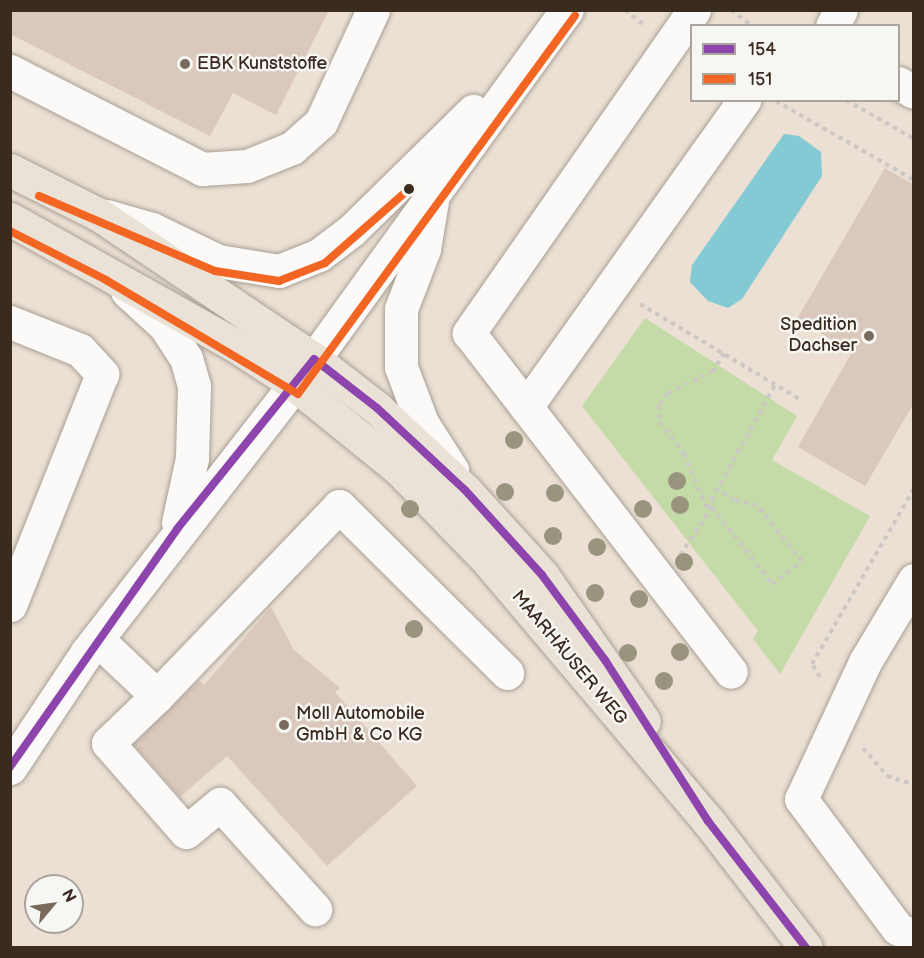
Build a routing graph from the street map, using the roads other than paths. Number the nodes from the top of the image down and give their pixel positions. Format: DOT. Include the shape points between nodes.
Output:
graph roads {
  1 [pos="373,10"];
  2 [pos="567,10"];
  3 [pos="841,10"];
  4 [pos="689,24"];
  5 [pos="833,24"];
  6 [pos="536,48"];
  7 [pos="10,71"];
  8 [pos="900,84"];
  9 [pos="914,92"];
  10 [pos="743,102"];
  11 [pos="10,170"];
  12 [pos="433,193"];
  13 [pos="98,213"];
  14 [pos="10,219"];
  15 [pos="111,271"];
  16 [pos="10,322"];
  17 [pos="314,359"];
  18 [pos="294,384"];
  19 [pos="526,407"];
  20 [pos="465,490"];
  21 [pos="177,529"];
  22 [pos="914,580"];
  23 [pos="10,605"];
  24 [pos="97,639"];
  25 [pos="731,672"];
  26 [pos="507,673"];
  27 [pos="157,696"];
  28 [pos="10,768"];
  29 [pos="708,821"];
  30 [pos="315,909"];
  31 [pos="914,938"];
  32 [pos="806,948"];
  1 -- 7 [label="street" via="321,122 292,148 247,166 202,169"];
  2 -- 6 [label="street"];
  3 -- 5 [label="street"];
  4 -- 19 [label="street" via="469,333"];
  6 -- 12 [label="street"];
  6 -- 13 [label="street" via="352,230 309,259 279,271 246,269"];
  8 -- 9 [label="street"];
  10 -- 19 [label="street"];
  11 -- 13 [label="main road, MAARHÄUSER WEG"];
  12 -- 17 [label="street"];
  12 -- 20 [label="street" via="424,249 400,309 401,367 422,423"];
  13 -- 17 [label="main road, MAARHÄUSER WEG"];
  14 -- 15 [label="main road, MAARHÄUSER WEG"];
  15 -- 18 [label="main road, MAARHÄUSER WEG"];
  15 -- 21 [label="street" via="165,326 186,358 194,386 192,458"];
  16 -- 23 [label="street" via="80,350 102,374"];
  17 -- 18 [label="street"];
  17 -- 20 [label="main road, MAARHÄUSER WEG" via="377,408"];
  18 -- 21 [label="street"];
  18 -- 29 [label="main road, MAARHÄUSER WEG" via="399,469 489,562"];
  19 -- 25 [label="street"];
  20 -- 29 [label="main road, MAARHÄUSER WEG" via="542,575 605,660"];
  21 -- 24 [label="street"];
  22 -- 31 [label="street" via="865,662 801,799 897,928"];
  24 -- 27 [label="street"];
  24 -- 28 [label="street"];
  26 -- 27 [label="street" via="339,506"];
  27 -- 30 [label="street" via="108,742 186,832 220,804"];
  29 -- 32 [label="main road, MAARHÄUSER WEG"];
}
